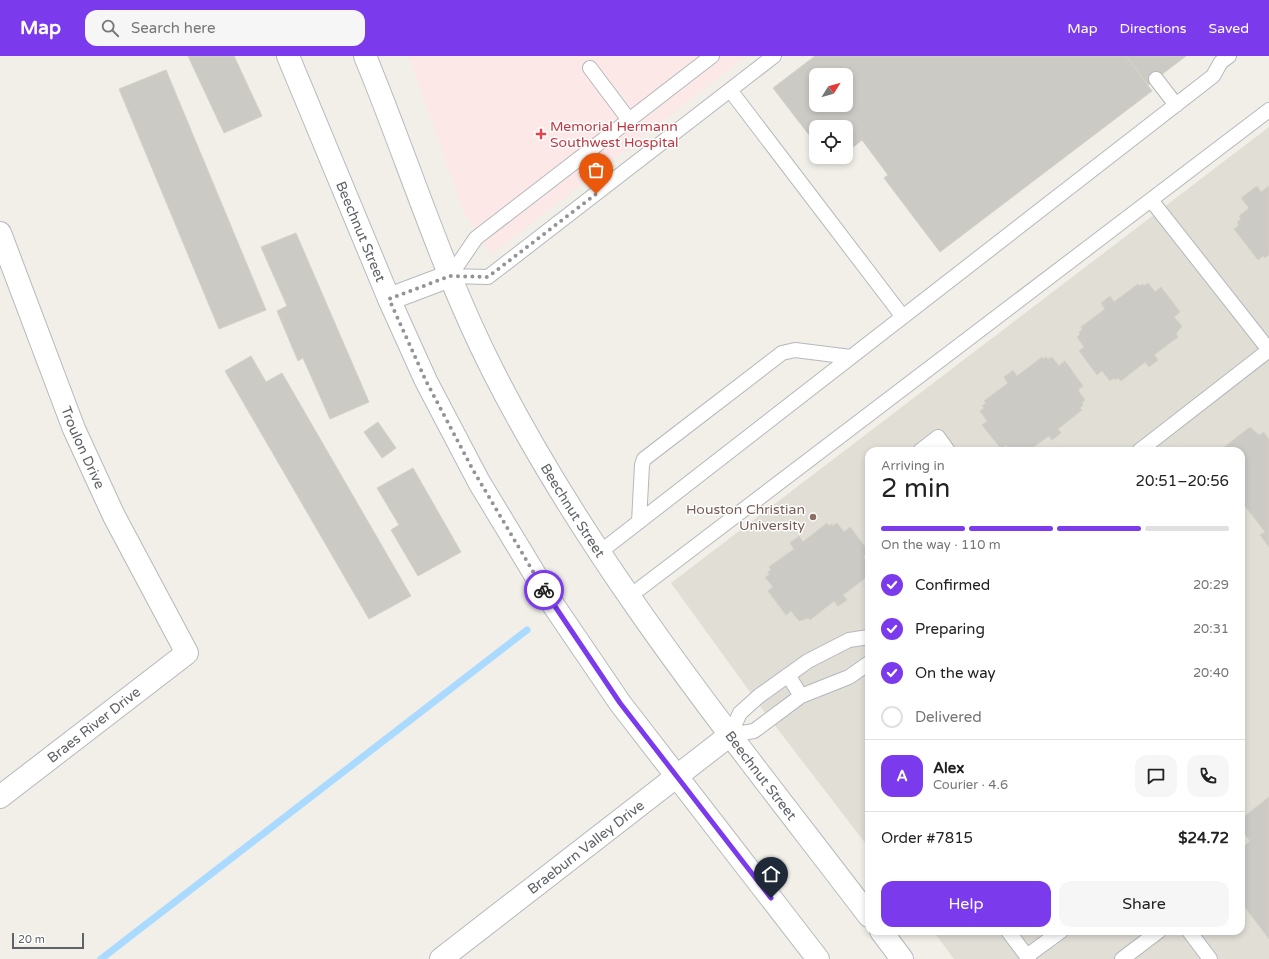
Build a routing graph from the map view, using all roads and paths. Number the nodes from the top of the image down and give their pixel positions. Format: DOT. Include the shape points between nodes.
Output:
graph roads {
  1 [pos="288,56"];
  2 [pos="365,56"];
  3 [pos="712,56"];
  4 [pos="774,56"];
  5 [pos="1230,56"];
  6 [pos="590,68"];
  7 [pos="1156,79"];
  8 [pos="730,90"];
  9 [pos="1176,105"];
  10 [pos="1269,110"];
  11 [pos="629,120"];
  12 [pos="1151,200"];
  13 [pos="0,233"];
  14 [pos="450,276"];
  15 [pos="389,299"];
  16 [pos="903,317"];
  17 [pos="1269,350"];
  18 [pos="851,357"];
  19 [pos="925,447"];
  20 [pos="945,447"];
  21 [pos="1144,447"];
  22 [pos="639,522"];
  23 [pos="600,552"];
  24 [pos="630,596"];
  25 [pos="865,638"];
  26 [pos="187,652"];
  27 [pos="865,666"];
  28 [pos="788,675"];
  29 [pos="801,696"];
  30 [pos="730,735"];
  31 [pos="677,776"];
  32 [pos="0,797"];
  33 [pos="865,911"];
  34 [pos="884,935"];
  35 [pos="1011,935"];
  36 [pos="1055,935"];
  37 [pos="1154,935"];
  38 [pos="1192,935"];
  39 [pos="1028,958"];
  40 [pos="441,959"];
  41 [pos="818,959"];
  42 [pos="902,959"];
  43 [pos="1122,959"];
  44 [pos="1210,959"];
  1 -- 15 [label="main road, Beechnut Street"];
  2 -- 14 [label="main road, Beechnut Street"];
  3 -- 11 [label="lane"];
  4 -- 8 [label="lane"];
  5 -- 9 [label="lane" via="1221,62 1213,76"];
  6 -- 11 [label="lane"];
  7 -- 9 [label="lane"];
  8 -- 14 [label="lane" via="488,277"];
  8 -- 16 [label="lane"];
  9 -- 16 [label="lane"];
  10 -- 12 [label="lane"];
  11 -- 14 [label="lane" via="476,238"];
  12 -- 17 [label="lane"];
  12 -- 24 [label="lane"];
  13 -- 26 [label="main road, Troulon Drive" via="74,429 114,516"];
  14 -- 15 [label="main road"];
  14 -- 23 [label="main road, Beechnut Street" via="495,375 558,488"];
  15 -- 31 [label="main road, Beechnut Street" via="426,381 480,482 546,593 620,703"];
  16 -- 18 [label="lane"];
  17 -- 21 [label="lane"];
  18 -- 22 [label="lane"];
  18 -- 22 [label="lane" via="795,350 782,353 644,459"];
  19 -- 20 [label="lane" via="938,437"];
  22 -- 23 [label="lane"];
  23 -- 24 [label="main road, Beechnut Street"];
  24 -- 30 [label="main road, Beechnut Street"];
  25 -- 28 [label="lane" via="849,640 830,648"];
  26 -- 32 [label="main road, Braes River Drive"];
  27 -- 29 [label="lane" via="849,677"];
  28 -- 29 [label="lane"];
  28 -- 30 [label="lane" via="740,713"];
  29 -- 30 [label="lane" via="754,731"];
  30 -- 31 [label="main road, Braeburn Valley Drive"];
  30 -- 33 [label="main road, Beechnut Street"];
  31 -- 40 [label="main road, Braeburn Valley Drive"];
  31 -- 41 [label="main road, Beechnut Street"];
  34 -- 42 [label="main road"];
  35 -- 39 [label="lane"];
  36 -- 39 [label="lane"];
  37 -- 43 [label="lane"];
  38 -- 44 [label="lane"];
}
